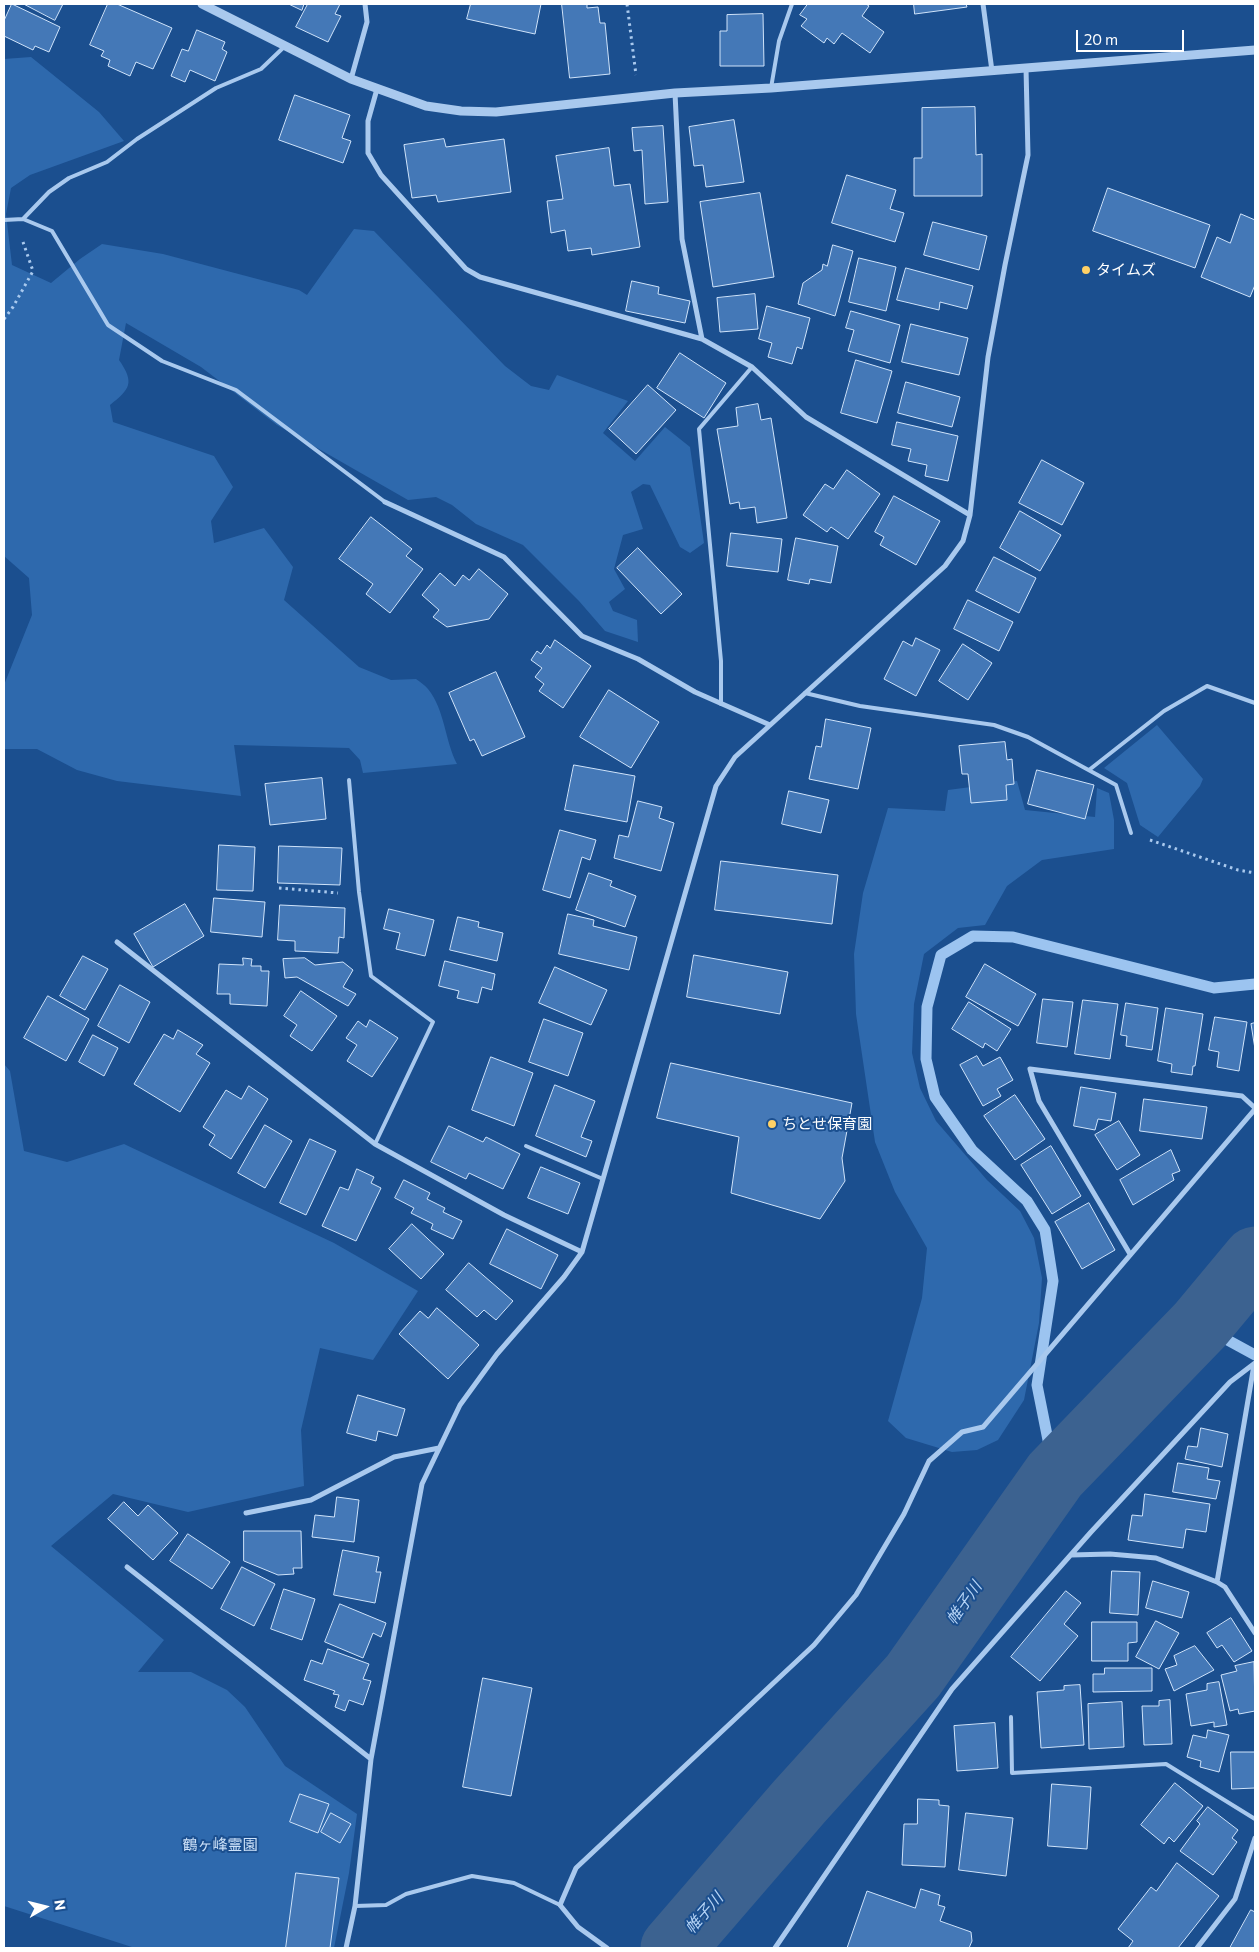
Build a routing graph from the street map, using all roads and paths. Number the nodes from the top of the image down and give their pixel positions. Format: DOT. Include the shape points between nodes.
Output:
graph roads {
  1 [pos="202,4"];
  2 [pos="365,4"];
  3 [pos="627,4"];
  4 [pos="792,4"];
  5 [pos="983,4"];
  6 [pos="286,45"];
  7 [pos="1255,50"];
  8 [pos="1026,68"];
  9 [pos="992,71"];
  10 [pos="351,79"];
  11 [pos="771,88"];
  12 [pos="377,89"];
  13 [pos="674,94"];
  14 [pos="638,98"];
  15 [pos="23,219"];
  16 [pos="4,220"];
  17 [pos="4,319"];
  18 [pos="702,339"];
  19 [pos="752,367"];
  20 [pos="385,502"];
  21 [pos="970,515"];
  22 [pos="805,693"];
  23 [pos="1255,703"];
  24 [pos="721,704"];
  25 [pos="770,725"];
  26 [pos="1090,770"];
  27 [pos="349,780"];
  28 [pos="1131,833"];
  29 [pos="1255,873"];
  30 [pos="278,888"];
  31 [pos="360,892"];
  32 [pos="117,942"];
  33 [pos="1255,1108"];
  34 [pos="375,1144"];
  35 [pos="526,1146"];
  36 [pos="603,1179"];
  37 [pos="582,1252"];
  38 [pos="1130,1254"];
  39 [pos="1255,1364"];
  40 [pos="439,1448"];
  41 [pos="246,1513"];
  42 [pos="1071,1555"];
  43 [pos="127,1567"];
  44 [pos="1217,1582"];
  45 [pos="1255,1633"];
  46 [pos="1011,1717"];
  47 [pos="371,1759"];
  48 [pos="1255,1819"];
  49 [pos="1255,1838"];
  50 [pos="560,1905"];
  51 [pos="355,1906"];
  52 [pos="346,1948"];
  53 [pos="606,1948"];
  54 [pos="775,1948"];
  55 [pos="1197,1948"];
  1 -- 6 [label="street"];
  2 -- 10 [label="street" via="367,22"];
  3 -- 14 [label="path"];
  4 -- 11 [label="lane" via="779,41"];
  5 -- 9 [label="street"];
  6 -- 10 [label="street"];
  6 -- 15 [label="lane" via="261,69 216,88 106,162 62,183"];
  7 -- 8 [label="street"];
  8 -- 9 [label="street"];
  8 -- 21 [label="street" via="1028,155 988,358"];
  9 -- 11 [label="street"];
  10 -- 12 [label="street"];
  11 -- 13 [label="street"];
  12 -- 14 [label="street" via="426,106 461,111 496,112"];
  12 -- 18 [label="street" via="368,121 368,153 381,175 466,270 480,277"];
  13 -- 14 [label="street"];
  13 -- 18 [label="street" via="682,240"];
  15 -- 16 [label="lane"];
  15 -- 17 [label="path" via="23,242 33,272"];
  15 -- 20 [label="lane" via="52,231 108,325 162,361 236,390"];
  18 -- 19 [label="street"];
  19 -- 21 [label="street" via="806,417"];
  19 -- 24 [label="lane" via="699,429 721,661"];
  20 -- 24 [label="street" via="504,557 582,636 638,659"];
  21 -- 22 [label="street" via="963,541 945,566"];
  22 -- 25 [label="street"];
  22 -- 26 [label="lane" via="860,706 994,724 1028,737"];
  23 -- 26 [label="lane" via="1207,686 1164,711"];
  24 -- 25 [label="street"];
  25 -- 36 [label="street" via="735,758 716,786"];
  26 -- 28 [label="lane" via="1116,785"];
  27 -- 31 [label="lane"];
  28 -- 29 [label="path"];
  30 -- 31 [label="path" via="343,894"];
  31 -- 34 [label="lane" via="371,976 433,1022"];
  32 -- 34 [label="street"];
  33 -- 38 [label="street"];
  33 -- 38 [label="street" via="1242,1096 1030,1069 1040,1101"];
  34 -- 37 [label="street"];
  35 -- 36 [label="lane"];
  36 -- 37 [label="street"];
  37 -- 40 [label="street" via="460,1405"];
  38 -- 50 [label="street" via="983,1427 962,1432 929,1461 904,1514 856,1595 814,1645 576,1868"];
  39 -- 42 [label="street" via="1230,1382"];
  39 -- 44 [label="street"];
  40 -- 41 [label="street" via="394,1457 312,1500"];
  40 -- 47 [label="street" via="422,1484"];
  42 -- 44 [label="street" via="1156,1558"];
  42 -- 54 [label="street" via="952,1689"];
  43 -- 47 [label="street"];
  44 -- 45 [label="street" via="1225,1587"];
  46 -- 48 [label="lane" via="1012,1773 1166,1764"];
  47 -- 51 [label="street"];
  49 -- 55 [label="street" via="1235,1899"];
  50 -- 51 [label="lane" via="514,1884 472,1876 406,1894 386,1904"];
  50 -- 53 [label="street" via="578,1927"];
  51 -- 52 [label="street"];
}
